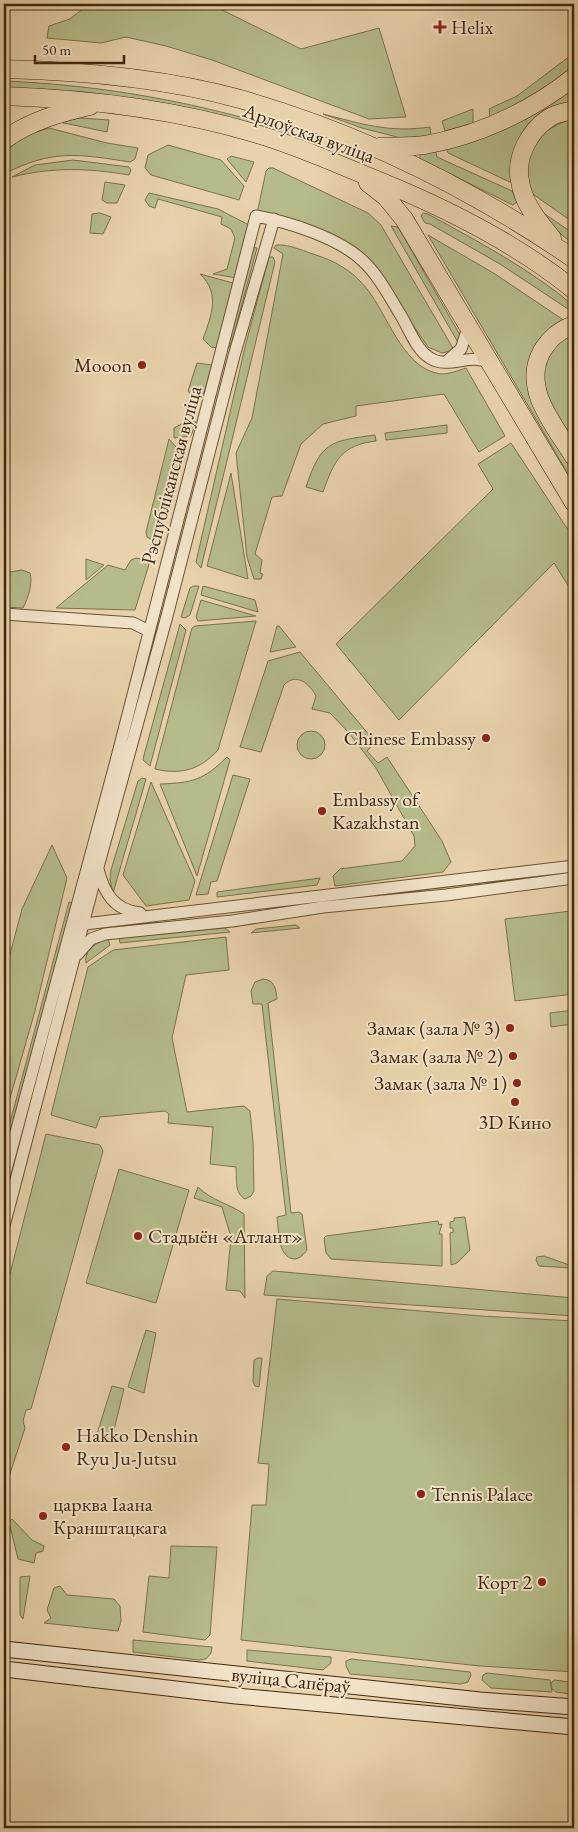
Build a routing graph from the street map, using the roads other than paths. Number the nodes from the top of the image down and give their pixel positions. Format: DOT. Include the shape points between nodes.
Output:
graph roads {
  1 [pos="4,69"];
  2 [pos="574,77"];
  3 [pos="4,96"];
  4 [pos="105,103"];
  5 [pos="574,110"];
  6 [pos="4,140"];
  7 [pos="375,147"];
  8 [pos="335,163"];
  9 [pos="274,219"];
  10 [pos="568,254"];
  11 [pos="574,290"];
  12 [pos="574,325"];
  13 [pos="468,328"];
  14 [pos="222,352"];
  15 [pos="234,356"];
  16 [pos="446,362"];
  17 [pos="489,363"];
  18 [pos="574,457"];
  19 [pos="574,503"];
  20 [pos="4,614"];
  21 [pos="149,631"];
  22 [pos="574,866"];
  23 [pos="98,867"];
  24 [pos="574,878"];
  25 [pos="154,914"];
  26 [pos="78,927"];
  27 [pos="98,936"];
  28 [pos="69,975"];
  29 [pos="4,1178"];
  30 [pos="4,1226"];
  31 [pos="4,1649"];
  32 [pos="4,1669"];
  33 [pos="574,1707"];
  34 [pos="574,1728"];
  1 -- 7 [label="main road, Арлоўская вуліца" via="116,76 238,99 290,114"];
  2 -- 7 [label="main road" via="516,116 482,128 425,145"];
  3 -- 4 [label="main road, Арлоўская вуліца"];
  4 -- 6 [label="main road" via="37,121"];
  4 -- 8 [label="main road, Арлоўская вуліца" via="197,119 257,134"];
  5 -- 10 [label="main road" via="550,117 538,127 524,149 519,181 538,221"];
  7 -- 10 [label="main road, Арлоўская вуліца" via="464,191"];
  8 -- 11 [label="main road, Арлоўская вуліца" via="449,212 495,237"];
  8 -- 13 [label="main road" via="386,197 412,232"];
  9 -- 14 [label="street, Рэспубліканская вуліца" via="256,216"];
  9 -- 15 [label="street"];
  9 -- 16 [label="street, Рэспубліканская вуліца" via="320,236 348,250 363,262 389,296 419,345 430,358"];
  12 -- 18 [label="main road" via="552,336 539,358 535,384 540,400"];
  13 -- 16 [label="street" via="462,350"];
  13 -- 17 [label="main road"];
  14 -- 15 [label="street"];
  14 -- 21 [label="street, Рэспубліканская вуліца"];
  15 -- 23 [label="street"];
  16 -- 17 [label="street" via="481,358"];
  17 -- 19 [label="main road"];
  20 -- 21 [label="street" via="133,623"];
  21 -- 26 [label="street, Рэспубліканская вуліца"];
  22 -- 25 [label="street"];
  23 -- 25 [label="street" via="108,896 119,906 128,912"];
  23 -- 26 [label="street"];
  24 -- 27 [label="street"];
  25 -- 26 [label="street"];
  26 -- 27 [label="street"];
  26 -- 28 [label="street"];
  26 -- 29 [label="street"];
  27 -- 28 [label="street" via="84,944"];
  28 -- 30 [label="street"];
  31 -- 33 [label="main road, вуліца Сапёраў" via="470,1699"];
  32 -- 34 [label="main road, вуліца Сапёраў" via="236,1696"];
}
